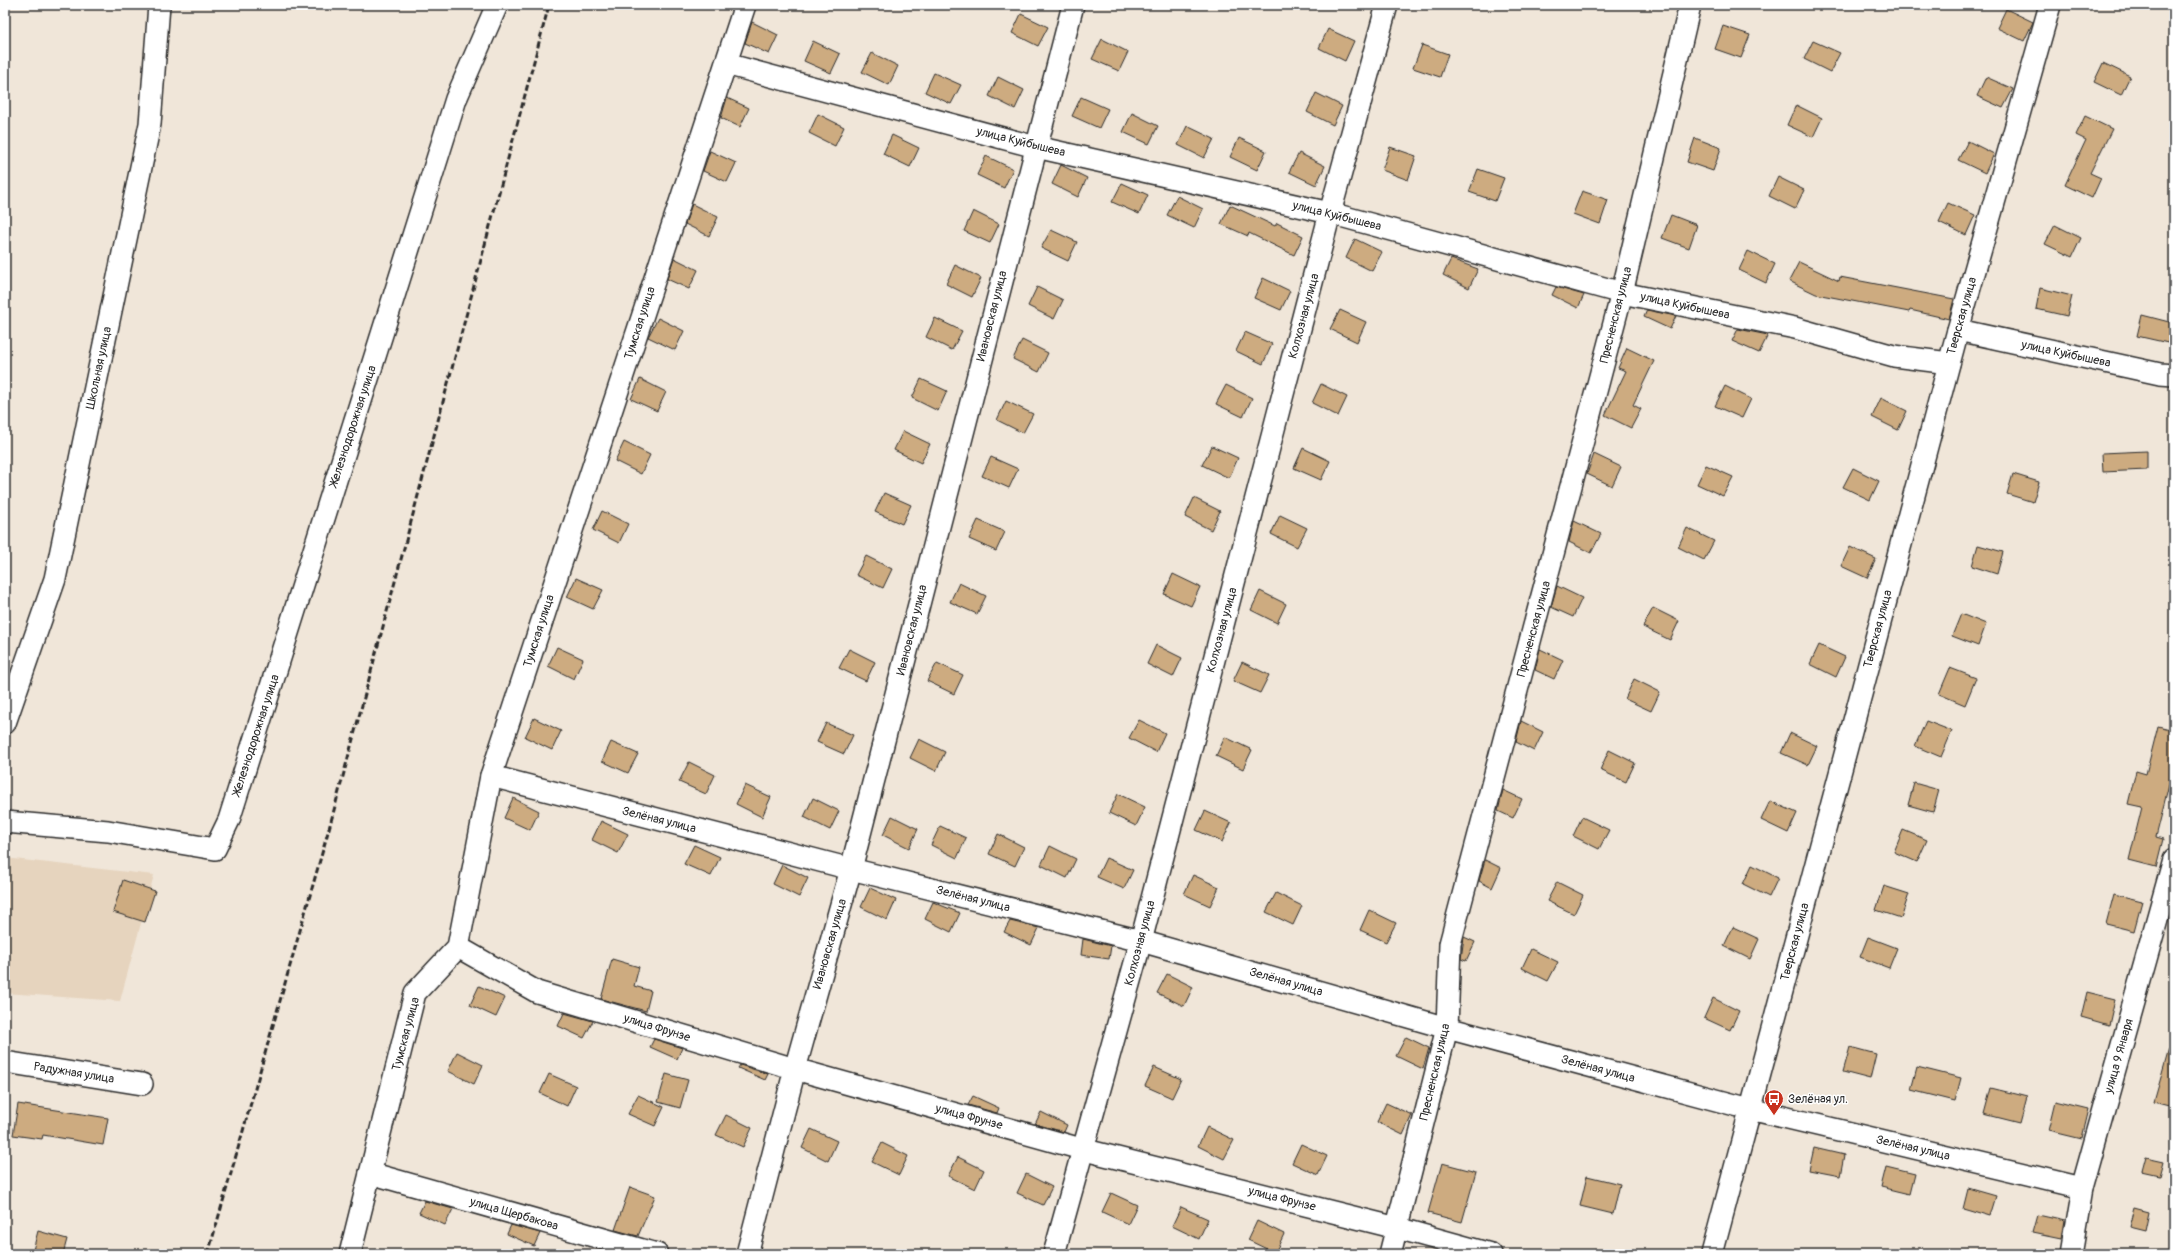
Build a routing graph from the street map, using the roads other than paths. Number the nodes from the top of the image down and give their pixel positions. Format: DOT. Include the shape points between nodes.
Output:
graph roads {
  1 [pos="159,5"];
  2 [pos="497,5"];
  3 [pos="745,5"];
  4 [pos="1073,5"];
  5 [pos="1387,5"];
  6 [pos="1690,5"];
  7 [pos="2050,5"];
  8 [pos="726,64"];
  9 [pos="1036,147"];
  10 [pos="1330,213"];
  11 [pos="1622,293"];
  12 [pos="1958,330"];
  13 [pos="1949,363"];
  14 [pos="2174,375"];
  15 [pos="5,723"];
  16 [pos="491,776"];
  17 [pos="5,822"];
  18 [pos="2174,859"];
  19 [pos="851,869"];
  20 [pos="1141,941"];
  21 [pos="458,947"];
  22 [pos="1447,1028"];
  23 [pos="5,1062"];
  24 [pos="795,1069"];
  25 [pos="142,1084"];
  26 [pos="1750,1109"];
  27 [pos="1085,1150"];
  28 [pos="370,1173"];
  29 [pos="2082,1188"];
  30 [pos="1397,1228"];
  31 [pos="350,1254"];
  32 [pos="657,1254"];
  33 [pos="747,1254"];
  34 [pos="1054,1254"];
  35 [pos="1390,1254"];
  36 [pos="1491,1254"];
  37 [pos="1712,1254"];
  38 [pos="2071,1254"];
  1 -- 15 [label="street, Школьная улица" via="150,124 55,579"];
  2 -- 17 [label="street, Железнодорожная улица" via="456,99 229,820 215,849 108,831"];
  3 -- 8 [label="street, Тумская улица"];
  4 -- 9 [label="street, Ивановская улица"];
  5 -- 10 [label="street, Колхозная улица"];
  6 -- 11 [label="street, Пресненская улица"];
  7 -- 12 [label="street, Тверская улица"];
  8 -- 9 [label="street, улица Куйбышева"];
  8 -- 16 [label="street, Тумская улица"];
  9 -- 10 [label="street, улица Куйбышева"];
  9 -- 19 [label="street, Ивановская улица"];
  10 -- 11 [label="street, улица Куйбышева"];
  10 -- 20 [label="street, Колхозная улица"];
  11 -- 13 [label="street, улица Куйбышева" via="1796,328 1894,356"];
  11 -- 22 [label="street, Пресненская улица" via="1450,944"];
  12 -- 13 [label="street, Тверская улица"];
  12 -- 14 [label="street, улица Куйбышева"];
  13 -- 26 [label="street, Тверская улица"];
  16 -- 19 [label="street, Зелёная улица"];
  16 -- 21 [label="street, Тумская улица"];
  18 -- 29 [label="street, улица 9 Января"];
  19 -- 20 [label="street, Зелёная улица"];
  19 -- 24 [label="street, Ивановская улица"];
  20 -- 22 [label="street, Зелёная улица"];
  20 -- 27 [label="street, Колхозная улица"];
  21 -- 24 [label="street, улица Фрунзе" via="537,992"];
  21 -- 28 [label="street, Тумская улица" via="415,993"];
  22 -- 26 [label="street, Зелёная улица"];
  22 -- 30 [label="street, Пресненская улица"];
  23 -- 25 [label="street, Радужная улица"];
  24 -- 27 [label="street, улица Фрунзе"];
  24 -- 33 [label="street, Ивановская улица"];
  26 -- 29 [label="street, Зелёная улица"];
  26 -- 37 [label="street, Тверская улица"];
  27 -- 30 [label="street, улица Фрунзе"];
  27 -- 34 [label="street, Колхозная улица"];
  28 -- 31 [label="street, Тумская улица"];
  28 -- 32 [label="street, улица Щербакова"];
  29 -- 38 [label="street, улица 9 Января"];
  30 -- 35 [label="street, Пресненская улица"];
  30 -- 36 [label="street, улица Фрунзе"];
}
